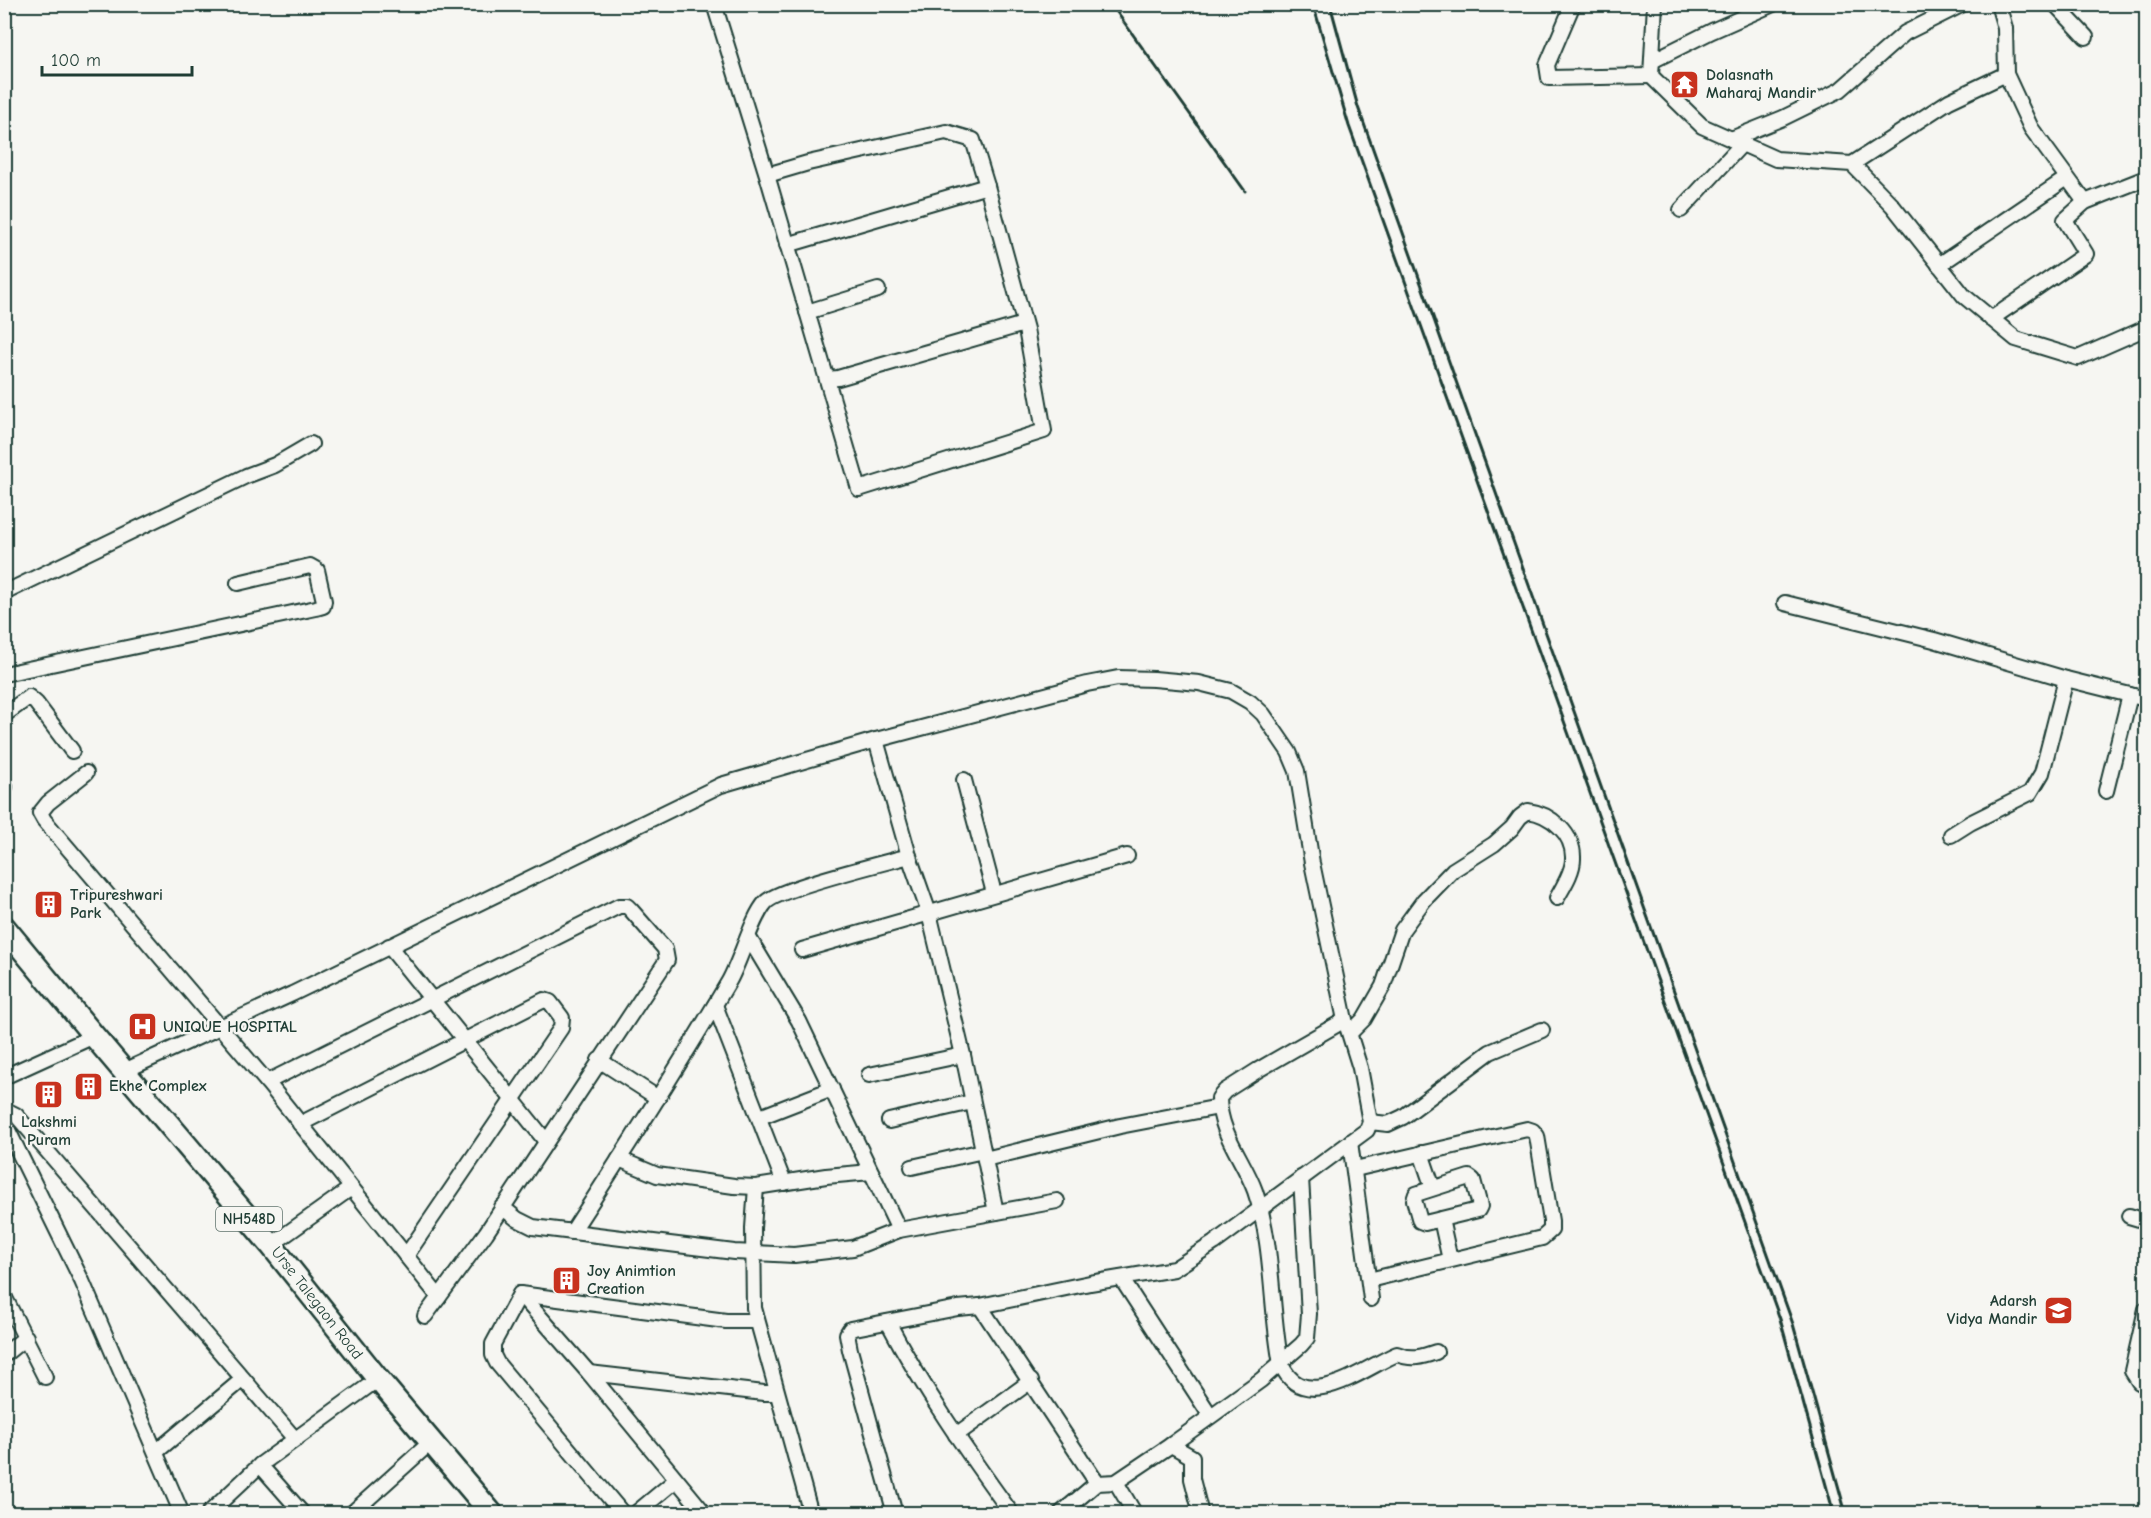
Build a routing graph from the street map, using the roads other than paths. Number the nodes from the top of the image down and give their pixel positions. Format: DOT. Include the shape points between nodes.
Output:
graph roads {
  1 [pos="714,4"];
  2 [pos="1573,4"];
  3 [pos="1655,4"];
  4 [pos="1773,4"];
  5 [pos="1963,4"];
  6 [pos="1998,4"];
  7 [pos="2055,4"];
  8 [pos="1750,8"];
  9 [pos="2086,38"];
  10 [pos="1652,61"];
  11 [pos="2006,75"];
  12 [pos="1651,76"];
  13 [pos="1736,141"];
  14 [pos="1852,164"];
  15 [pos="767,175"];
  16 [pos="2067,178"];
  17 [pos="2146,178"];
  18 [pos="987,186"];
  19 [pos="2085,202"];
  20 [pos="1681,210"];
  21 [pos="787,245"];
  22 [pos="1940,265"];
  23 [pos="879,290"];
  24 [pos="807,312"];
  25 [pos="1991,319"];
  26 [pos="1024,324"];
  27 [pos="2146,329"];
  28 [pos="827,379"];
  29 [pos="311,444"];
  30 [pos="238,583"];
  31 [pos="4,592"];
  32 [pos="1785,603"];
  33 [pos="4,674"];
  34 [pos="2066,679"];
  35 [pos="2130,695"];
  36 [pos="2146,699"];
  37 [pos="4,715"];
  38 [pos="876,740"];
  39 [pos="72,751"];
  40 [pos="86,773"];
  41 [pos="964,780"];
  42 [pos="2106,791"];
  43 [pos="1951,836"];
  44 [pos="909,856"];
  45 [pos="1127,856"];
  46 [pos="994,893"];
  47 [pos="1557,898"];
  48 [pos="929,913"];
  49 [pos="4,927"];
  50 [pos="749,938"];
  51 [pos="389,946"];
  52 [pos="802,950"];
  53 [pos="431,999"];
  54 [pos="715,1005"];
  55 [pos="1348,1026"];
  56 [pos="219,1027"];
  57 [pos="1542,1030"];
  58 [pos="94,1036"];
  59 [pos="464,1040"];
  60 [pos="963,1055"];
  61 [pos="599,1060"];
  62 [pos="124,1071"];
  63 [pos="869,1076"];
  64 [pos="4,1077"];
  65 [pos="267,1082"];
  66 [pos="832,1089"];
  67 [pos="512,1098"];
  68 [pos="658,1098"];
  69 [pos="972,1102"];
  70 [pos="1219,1107"];
  71 [pos="4,1109"];
  72 [pos="759,1117"];
  73 [pos="889,1121"];
  74 [pos="4,1122"];
  75 [pos="1370,1122"];
  76 [pos="300,1124"];
  77 [pos="545,1140"];
  78 [pos="1350,1142"];
  79 [pos="1421,1153"];
  80 [pos="984,1155"];
  81 [pos="619,1159"];
  82 [pos="912,1167"];
  83 [pos="1355,1168"];
  84 [pos="871,1172"];
  85 [pos="1301,1178"];
  86 [pos="784,1182"];
  87 [pos="756,1187"];
  88 [pos="351,1188"];
  89 [pos="1433,1188"];
  90 [pos="1057,1201"];
  91 [pos="502,1207"];
  92 [pos="1260,1210"];
  93 [pos="996,1212"];
  94 [pos="2129,1216"];
  95 [pos="1441,1219"];
  96 [pos="2146,1221"];
  97 [pos="899,1230"];
  98 [pos="572,1232"];
  99 [pos="272,1245"];
  100 [pos="753,1253"];
  101 [pos="406,1256"];
  102 [pos="1450,1260"];
  103 [pos="1121,1278"];
  104 [pos="1369,1280"];
  105 [pos="520,1294"];
  106 [pos="4,1296"];
  107 [pos="439,1297"];
  108 [pos="1371,1299"];
  109 [pos="980,1306"];
  110 [pos="2146,1309"];
  111 [pos="425,1316"];
  112 [pos="756,1321"];
  113 [pos="888,1322"];
  114 [pos="26,1337"];
  115 [pos="1436,1352"];
  116 [pos="4,1355"];
  117 [pos="1281,1364"];
  118 [pos="589,1373"];
  119 [pos="45,1377"];
  120 [pos="243,1378"];
  121 [pos="378,1379"];
  122 [pos="1031,1381"];
  123 [pos="2146,1384"];
  124 [pos="777,1393"];
  125 [pos="1210,1415"];
  126 [pos="956,1435"];
  127 [pos="294,1439"];
  128 [pos="430,1442"];
  129 [pos="1171,1445"];
  130 [pos="156,1452"];
  131 [pos="260,1465"];
  132 [pos="676,1480"];
  133 [pos="1116,1482"];
  134 [pos="1097,1483"];
  135 [pos="485,1511"];
  136 [pos="182,1514"];
  137 [pos="208,1514"];
  138 [pos="303,1514"];
  139 [pos="351,1514"];
  140 [pos="623,1514"];
  141 [pos="634,1514"];
  142 [pos="705,1514"];
  143 [pos="811,1514"];
  144 [pos="895,1514"];
  145 [pos="1012,1514"];
  146 [pos="1060,1514"];
  147 [pos="1135,1514"];
  148 [pos="1201,1514"];
  1 -- 15 [label="street"];
  2 -- 12 [label="street" via="1546,65 1549,78"];
  3 -- 10 [label="street"];
  4 -- 8 [label="street"];
  5 -- 13 [label="street" via="1905,33 1840,90"];
  6 -- 11 [label="street" via="2005,28"];
  7 -- 9 [label="street"];
  8 -- 10 [label="street"];
  10 -- 12 [label="street"];
  11 -- 14 [label="street" via="1949,101"];
  11 -- 16 [label="street" via="2031,128"];
  12 -- 13 [label="street" via="1702,126"];
  13 -- 14 [label="street" via="1776,159"];
  13 -- 20 [label="street"];
  14 -- 22 [label="street" via="1892,205"];
  15 -- 18 [label="street" via="946,132 972,140"];
  15 -- 21 [label="street"];
  16 -- 19 [label="street"];
  16 -- 22 [label="street"];
  17 -- 19 [label="street"];
  18 -- 21 [label="street"];
  18 -- 26 [label="street"];
  19 -- 25 [label="street" via="2065,220 2086,254"];
  21 -- 24 [label="street"];
  22 -- 25 [label="street" via="1964,296"];
  23 -- 24 [label="street"];
  24 -- 28 [label="street"];
  25 -- 27 [label="street" via="2016,339 2078,358"];
  26 -- 28 [label="street"];
  26 -- 28 [label="street" via="1044,431 859,489"];
  29 -- 31 [label="street" via="275,465"];
  30 -- 33 [label="street" via="310,566 317,570 323,606"];
  32 -- 34 [label="street" via="1934,640"];
  34 -- 35 [label="street"];
  34 -- 43 [label="street" via="2042,773 2030,793"];
  35 -- 36 [label="street"];
  35 -- 42 [label="street"];
  37 -- 39 [label="street" via="29,697"];
  38 -- 44 [label="street"];
  38 -- 51 [label="street" via="721,785"];
  38 -- 55 [label="street" via="1118,678 1199,683 1230,691 1250,702 1277,733 1297,771 1312,862"];
  40 -- 56 [label="street" via="40,813"];
  41 -- 46 [label="street"];
  44 -- 48 [label="street"];
  44 -- 50 [label="street" via="779,894 766,902"];
  45 -- 46 [label="street"];
  46 -- 48 [label="street"];
  47 -- 55 [label="street" via="1570,872 1570,844 1558,825 1528,811 1494,844 1453,870 1424,900 1402,930 1383,986 1364,1019"];
  48 -- 52 [label="street"];
  48 -- 60 [label="street"];
  49 -- 58 [label="highway, Urse Talegaon Road / NH548D"];
  50 -- 54 [label="street"];
  50 -- 66 [label="street" via="799,1021"];
  51 -- 53 [label="street"];
  51 -- 56 [label="street"];
  53 -- 59 [label="street"];
  53 -- 61 [label="street" via="619,906 627,906 665,950 667,960"];
  53 -- 65 [label="street"];
  54 -- 68 [label="street"];
  54 -- 72 [label="street"];
  55 -- 70 [label="street" via="1225,1091 1219,1098"];
  55 -- 75 [label="street"];
  56 -- 62 [label="street"];
  56 -- 65 [label="street"];
  57 -- 75 [label="street" via="1490,1052 1403,1117 1388,1124"];
  58 -- 62 [label="highway, Urse Talegaon Road / NH548D"];
  58 -- 64 [label="street"];
  59 -- 67 [label="street"];
  59 -- 67 [label="street" via="544,1000 550,1002 563,1022"];
  59 -- 76 [label="street"];
  60 -- 63 [label="street"];
  60 -- 69 [label="street"];
  61 -- 68 [label="street"];
  61 -- 77 [label="street"];
  62 -- 99 [label="highway, Urse Talegaon Road / NH548D"];
  65 -- 76 [label="street"];
  66 -- 72 [label="street"];
  66 -- 84 [label="street"];
  67 -- 77 [label="street"];
  67 -- 101 [label="street"];
  68 -- 81 [label="street"];
  69 -- 73 [label="street"];
  69 -- 80 [label="street"];
  70 -- 80 [label="street"];
  70 -- 92 [label="street"];
  71 -- 120 [label="street" via="16,1115"];
  72 -- 86 [label="street"];
  74 -- 130 [label="street" via="82,1281"];
  75 -- 78 [label="street" via="1367,1130"];
  76 -- 88 [label="street"];
  77 -- 91 [label="street"];
  78 -- 83 [label="street"];
  78 -- 85 [label="street"];
  79 -- 83 [label="street"];
  79 -- 89 [label="street"];
  79 -- 102 [label="street" via="1527,1129 1537,1136 1551,1221 1548,1235"];
  80 -- 82 [label="street"];
  80 -- 93 [label="street"];
  81 -- 87 [label="street" via="657,1175"];
  81 -- 98 [label="street"];
  83 -- 104 [label="street"];
  84 -- 86 [label="street"];
  84 -- 97 [label="street"];
  85 -- 92 [label="street"];
  85 -- 117 [label="street" via="1309,1331 1307,1338"];
  86 -- 87 [label="street"];
  87 -- 100 [label="street"];
  88 -- 99 [label="street"];
  88 -- 101 [label="street"];
  89 -- 95 [label="street" via="1416,1194 1414,1200 1422,1222"];
  89 -- 95 [label="street" via="1472,1178 1480,1206 1479,1210"];
  90 -- 93 [label="street"];
  91 -- 98 [label="street" via="533,1227"];
  91 -- 107 [label="street"];
  92 -- 103 [label="street" via="1174,1269"];
  92 -- 117 [label="street"];
  93 -- 97 [label="street"];
  94 -- 96 [label="street"];
  95 -- 102 [label="street"];
  97 -- 100 [label="street" via="853,1248 794,1255"];
  98 -- 100 [label="street"];
  99 -- 121 [label="highway, Urse Talegaon Road / NH548D"];
  100 -- 112 [label="street"];
  101 -- 107 [label="street"];
  102 -- 104 [label="street"];
  103 -- 109 [label="street"];
  103 -- 125 [label="street"];
  104 -- 108 [label="street"];
  105 -- 112 [label="street" via="726,1321"];
  105 -- 118 [label="street"];
  105 -- 140 [label="street" via="493,1344 496,1363"];
  106 -- 114 [label="street"];
  107 -- 111 [label="street"];
  109 -- 113 [label="street"];
  109 -- 122 [label="street"];
  110 -- 123 [label="street" via="2132,1371 2139,1382"];
  112 -- 124 [label="street"];
  113 -- 126 [label="street"];
  113 -- 144 [label="street" via="850,1329 847,1334"];
  114 -- 116 [label="street"];
  114 -- 119 [label="street"];
  115 -- 117 [label="street" via="1416,1359 1397,1354 1340,1383 1316,1387 1293,1381"];
  117 -- 125 [label="street"];
  118 -- 124 [label="street"];
  118 -- 132 [label="street"];
  120 -- 127 [label="street"];
  120 -- 130 [label="street"];
  121 -- 127 [label="street"];
  121 -- 128 [label="highway, Urse Talegaon Road / NH548D"];
  122 -- 126 [label="street"];
  122 -- 134 [label="street"];
  124 -- 143 [label="street"];
  125 -- 129 [label="street"];
  126 -- 145 [label="street"];
  127 -- 131 [label="street"];
  128 -- 135 [label="highway, Urse Talegaon Road / NH548D"];
  128 -- 139 [label="street"];
  129 -- 133 [label="street"];
  129 -- 148 [label="street" via="1192,1457 1192,1479"];
  130 -- 136 [label="street"];
  131 -- 137 [label="street"];
  131 -- 138 [label="street"];
  132 -- 141 [label="street"];
  132 -- 142 [label="street"];
  133 -- 134 [label="street"];
  133 -- 147 [label="street"];
  134 -- 146 [label="street"];
}
